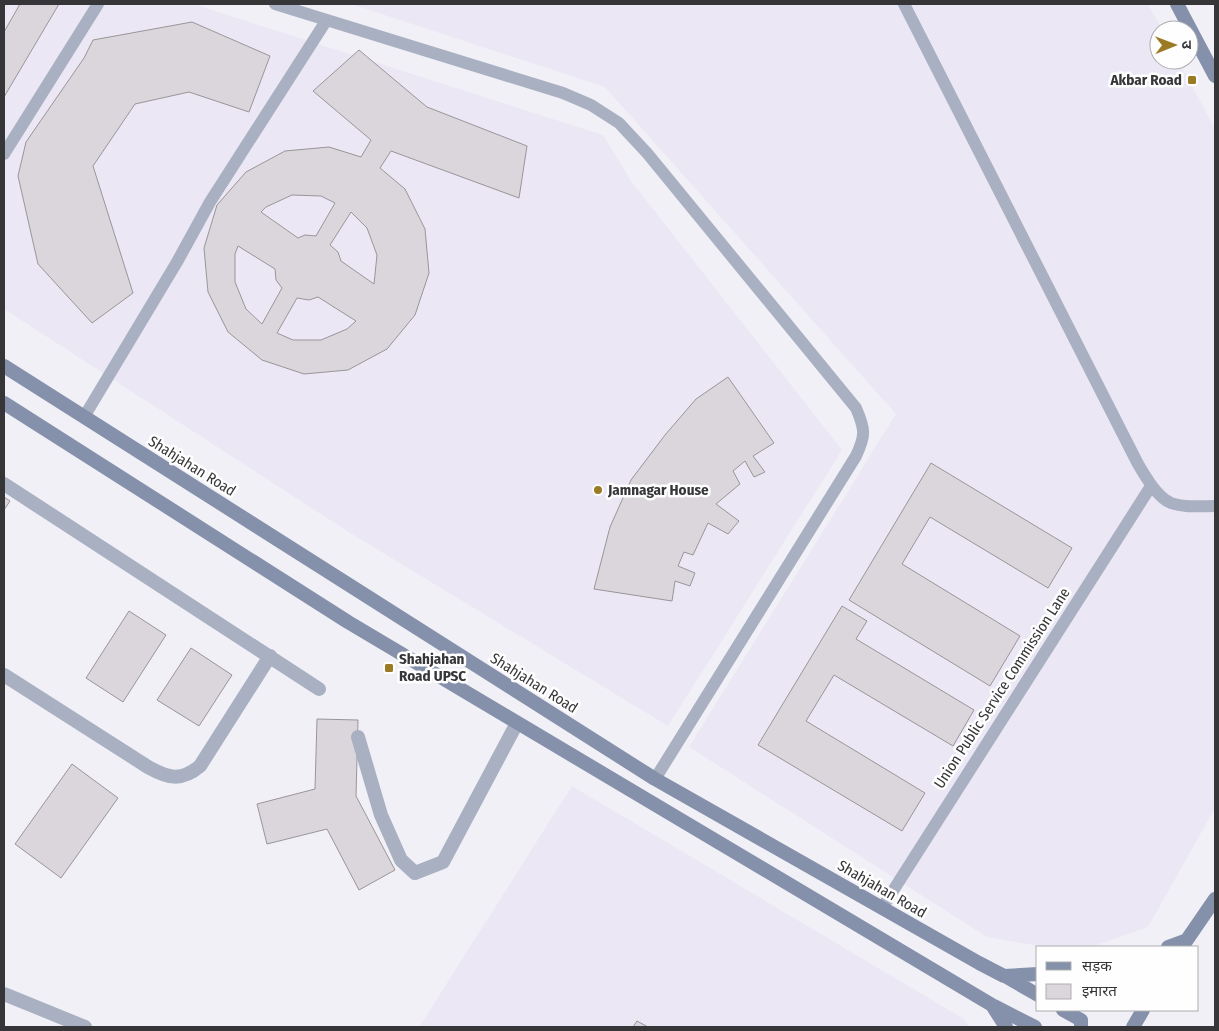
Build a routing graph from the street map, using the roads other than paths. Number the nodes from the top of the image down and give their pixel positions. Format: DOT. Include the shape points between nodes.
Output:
graph roads {
  1 [pos="98,4"];
  2 [pos="275,4"];
  3 [pos="904,4"];
  4 [pos="1177,4"];
  5 [pos="326,21"];
  6 [pos="1215,76"];
  7 [pos="4,154"];
  8 [pos="4,366"];
  9 [pos="4,403"];
  10 [pos="84,416"];
  11 [pos="4,484"];
  12 [pos="1151,486"];
  13 [pos="1215,506"];
  14 [pos="270,656"];
  15 [pos="4,675"];
  16 [pos="319,689"];
  17 [pos="517,722"];
  18 [pos="358,737"];
  19 [pos="655,779"];
  20 [pos="1215,899"];
  21 [pos="882,908"];
  22 [pos="1185,944"];
  23 [pos="1036,974"];
  24 [pos="1004,976"];
  25 [pos="4,994"];
  26 [pos="1036,994"];
  27 [pos="992,1005"];
  28 [pos="1065,1011"];
  29 [pos="1142,1011"];
  30 [pos="1081,1024"];
  31 [pos="85,1027"];
  32 [pos="1006,1027"];
  33 [pos="1035,1027"];
  34 [pos="1093,1027"];
  35 [pos="1132,1027"];
  1 -- 7 [label="lane"];
  2 -- 5 [label="lane"];
  3 -- 12 [label="lane"];
  4 -- 6 [label="main road"];
  5 -- 10 [label="lane" via="210,202"];
  5 -- 19 [label="lane" via="563,93 619,122 856,408 864,440 856,456"];
  8 -- 10 [label="main road, Shahjahan Road"];
  9 -- 17 [label="main road" via="348,622"];
  10 -- 19 [label="main road, Shahjahan Road"];
  11 -- 14 [label="street"];
  12 -- 13 [label="lane" via="1171,503"];
  12 -- 21 [label="lane, Union Public Service Commission Lane"];
  14 -- 15 [label="street" via="200,766 191,774 178,776 164,776 148,767"];
  14 -- 16 [label="street"];
  17 -- 18 [label="street" via="443,862 415,873 402,860 381,816"];
  17 -- 27 [label="main road"];
  19 -- 21 [label="main road, Shahjahan Road"];
  20 -- 22 [label="main road"];
  21 -- 24 [label="main road, Shahjahan Road"];
  23 -- 24 [label="main road"];
  24 -- 26 [label="main road, Shahjahan Road"];
  25 -- 31 [label="street"];
  27 -- 32 [label="main road"];
  27 -- 33 [label="main road"];
  28 -- 30 [label="main road"];
  29 -- 35 [label="main road"];
  30 -- 34 [label="main road"];
}
